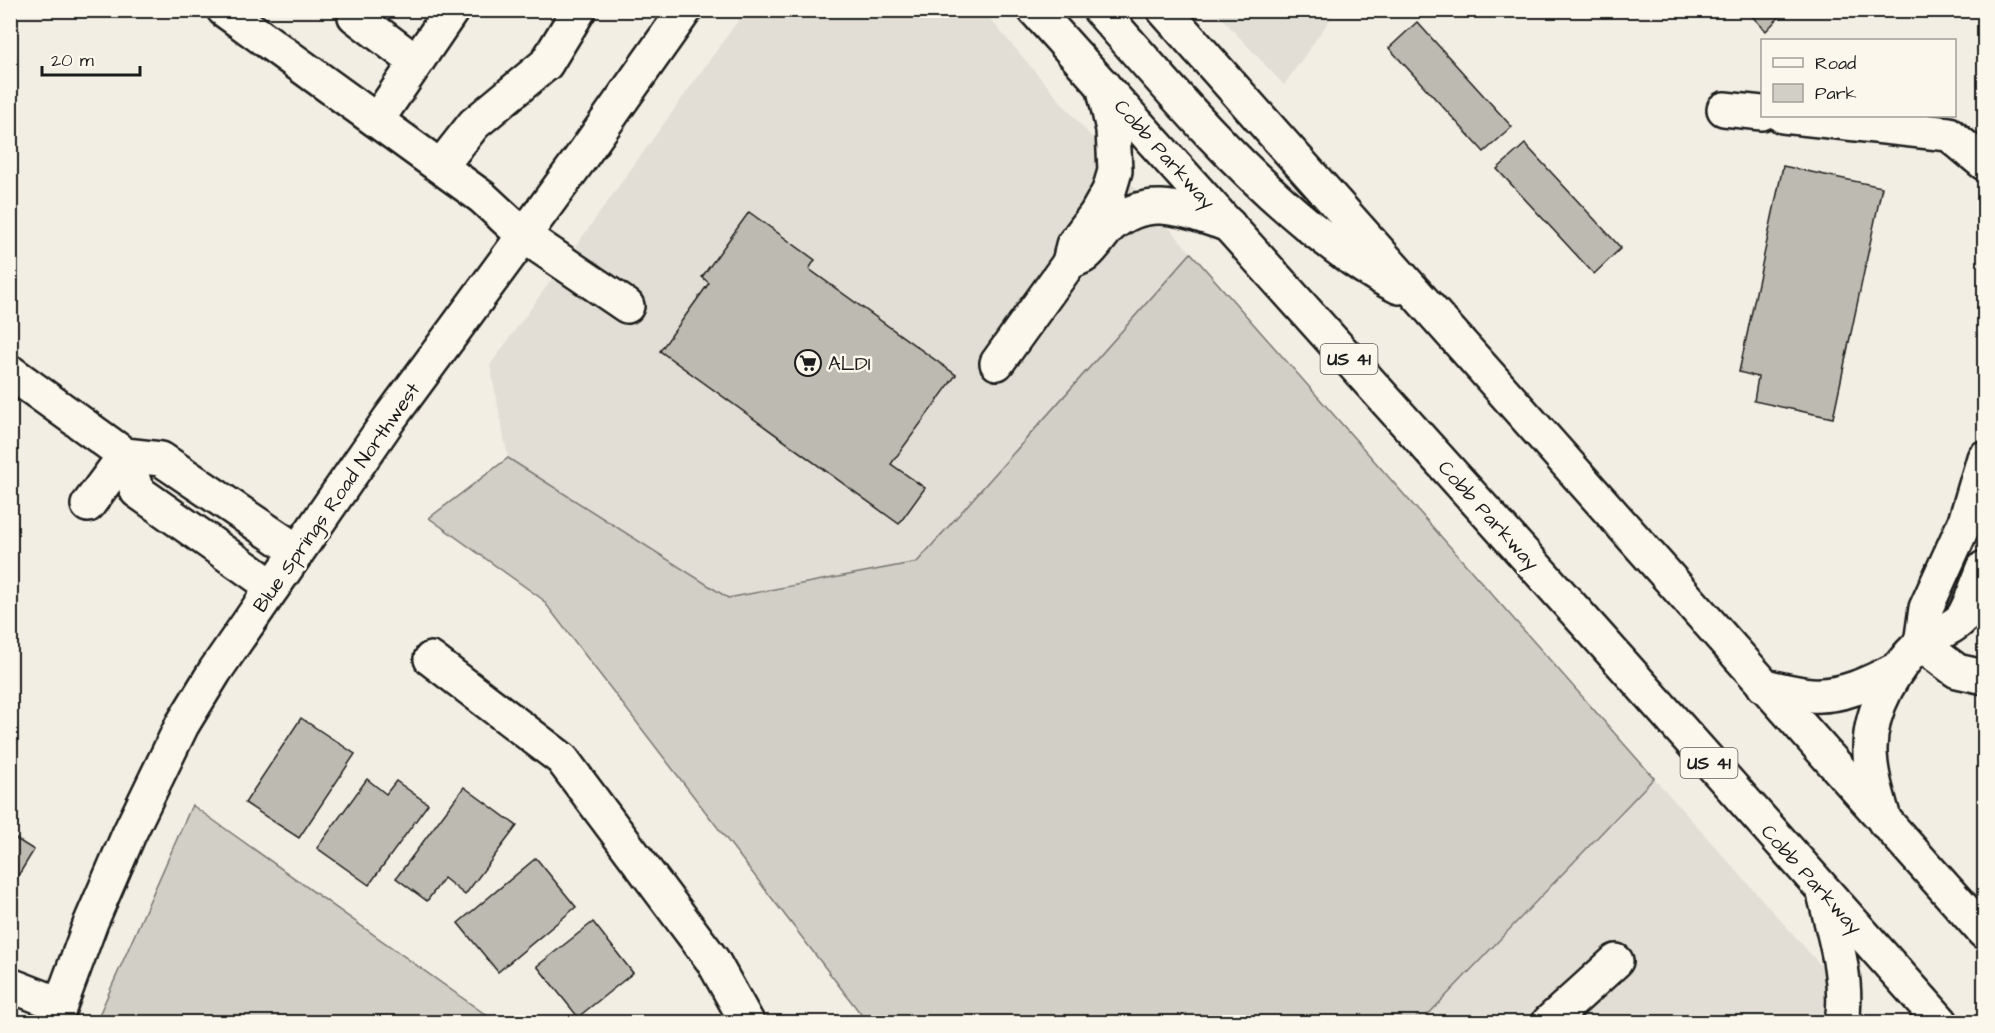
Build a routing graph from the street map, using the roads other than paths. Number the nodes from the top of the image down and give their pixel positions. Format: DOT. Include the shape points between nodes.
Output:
graph roads {
  1 [pos="224,10"];
  2 [pos="356,10"];
  3 [pos="452,10"];
  4 [pos="579,10"];
  5 [pos="685,10"];
  6 [pos="1035,10"];
  7 [pos="1100,10"];
  8 [pos="1164,11"];
  9 [pos="416,62"];
  10 [pos="1103,85"];
  11 [pos="1724,109"];
  12 [pos="1761,113"];
  13 [pos="1792,117"];
  14 [pos="377,120"];
  15 [pos="1984,163"];
  16 [pos="441,166"];
  17 [pos="1228,225"];
  18 [pos="524,236"];
  19 [pos="1069,262"];
  20 [pos="1419,298"];
  21 [pos="627,306"];
  22 [pos="997,363"];
  23 [pos="10,372"];
  24 [pos="125,455"];
  25 [pos="1984,458"];
  26 [pos="88,505"];
  27 [pos="1975,525"];
  28 [pos="297,551"];
  29 [pos="1984,568"];
  30 [pos="273,587"];
  31 [pos="1921,644"];
  32 [pos="431,659"];
  33 [pos="1897,669"];
  34 [pos="1984,677"];
  35 [pos="1764,686"];
  36 [pos="1885,822"];
  37 [pos="1824,893"];
  38 [pos="1984,932"];
  39 [pos="1616,961"];
  40 [pos="10,985"];
  41 [pos="57,1013"];
  42 [pos="747,1023"];
  43 [pos="1549,1023"];
  44 [pos="1842,1023"];
  45 [pos="1941,1023"];
  1 -- 14 [label="main road"];
  2 -- 9 [label="main road" via="355,16"];
  3 -- 9 [label="main road"];
  4 -- 16 [label="main road" via="546,64 474,124"];
  5 -- 18 [label="main road, Blue Springs Road Northwest"];
  6 -- 10 [label="main road, Cobb Parkway / US 41"];
  7 -- 20 [label="main road" via="1238,164 1338,249 1376,276"];
  8 -- 20 [label="main road"];
  9 -- 14 [label="main road"];
  10 -- 17 [label="main road, Cobb Parkway / US 41"];
  10 -- 19 [label="main road" via="1113,130 1115,171 1109,191 1073,245"];
  11 -- 12 [label="main road"];
  13 -- 15 [label="main road" via="1949,134"];
  14 -- 16 [label="main road"];
  16 -- 18 [label="main road"];
  17 -- 19 [label="main road" via="1175,208 1149,206 1130,212 1084,256"];
  17 -- 37 [label="main road, Cobb Parkway / US 41"];
  18 -- 21 [label="main road"];
  18 -- 28 [label="main road, Blue Springs Road Northwest"];
  19 -- 22 [label="main road"];
  20 -- 35 [label="main road"];
  23 -- 24 [label="main road"];
  24 -- 26 [label="main road"];
  24 -- 28 [label="main road" via="161,459"];
  24 -- 30 [label="main road" via="137,491"];
  25 -- 27 [label="main road"];
  27 -- 31 [label="main road" via="1926,608"];
  28 -- 30 [label="main road, Blue Springs Road Northwest"];
  29 -- 31 [label="main road" via="1962,619"];
  30 -- 41 [label="main road, Blue Springs Road Northwest" via="182,725 129,834"];
  31 -- 33 [label="main road"];
  31 -- 34 [label="main road" via="1957,671"];
  32 -- 42 [label="main road" via="562,759 713,961"];
  33 -- 35 [label="main road" via="1839,693 1811,695"];
  33 -- 36 [label="main road" via="1876,709 1870,732 1870,760"];
  35 -- 36 [label="main road"];
  36 -- 38 [label="main road"];
  37 -- 44 [label="main road" via="1843,987"];
  37 -- 45 [label="main road, Cobb Parkway / US 41"];
  39 -- 43 [label="main road"];
  40 -- 41 [label="main road"];
}
